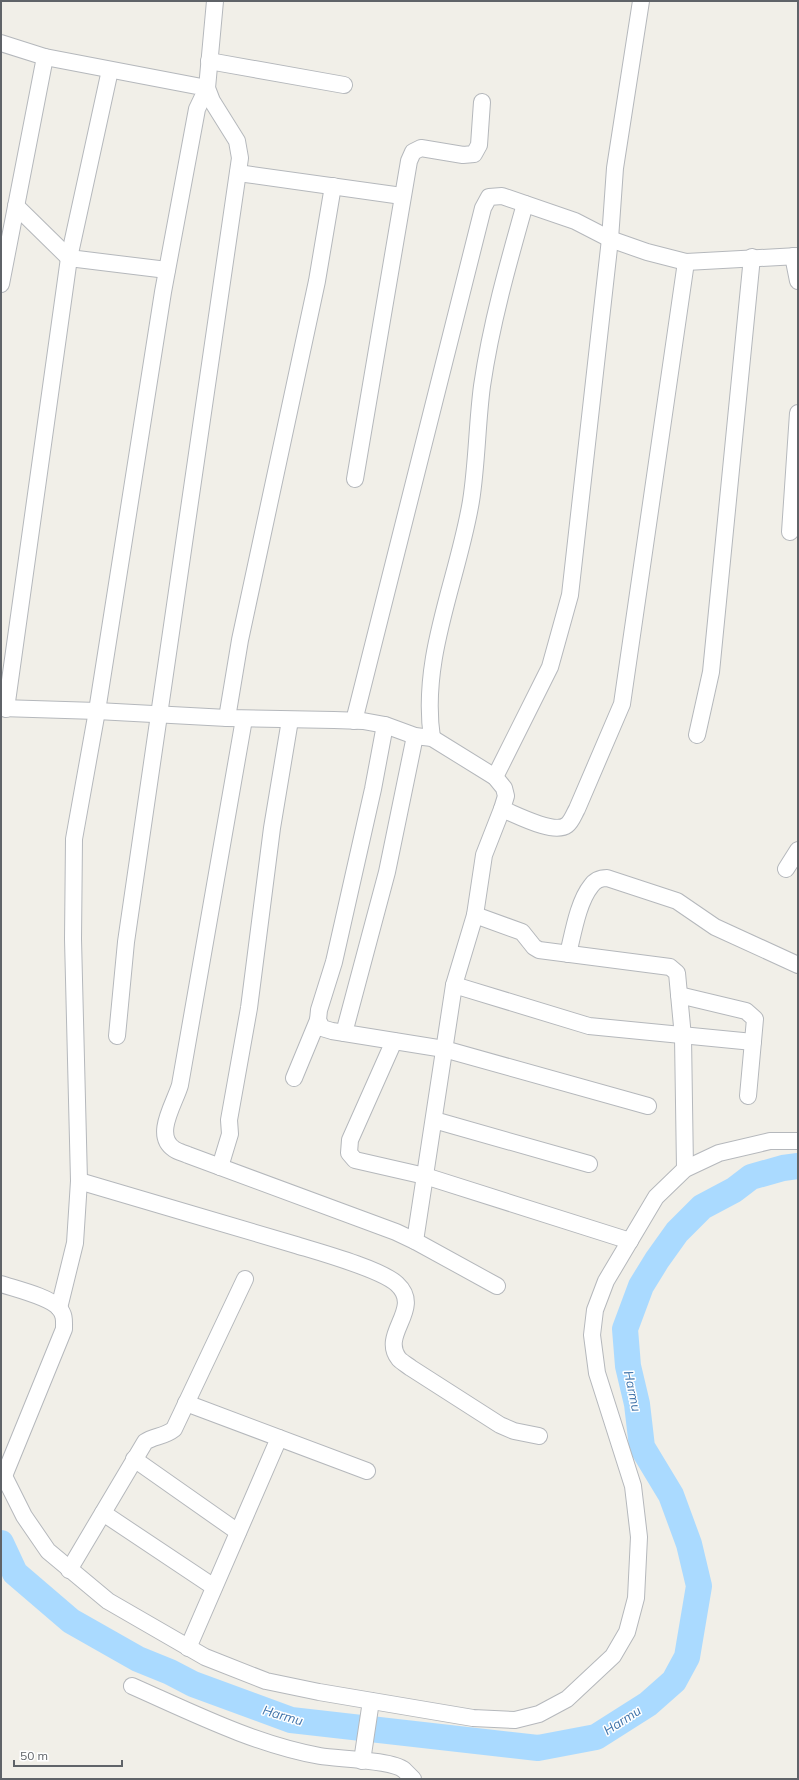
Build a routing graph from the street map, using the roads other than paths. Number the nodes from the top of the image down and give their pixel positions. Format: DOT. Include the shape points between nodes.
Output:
graph roads {
  1 [pos="214,1"];
  2 [pos="641,1"];
  3 [pos="1,43"];
  4 [pos="45,57"];
  5 [pos="209,61"];
  6 [pos="110,70"];
  7 [pos="344,85"];
  8 [pos="207,88"];
  9 [pos="482,102"];
  10 [pos="238,173"];
  11 [pos="333,186"];
  12 [pos="402,196"];
  13 [pos="525,204"];
  14 [pos="16,206"];
  15 [pos="610,239"];
  16 [pos="795,256"];
  17 [pos="752,257"];
  18 [pos="69,258"];
  19 [pos="686,262"];
  20 [pos="167,270"];
  21 [pos="798,281"];
  22 [pos="1,284"];
  23 [pos="798,413"];
  24 [pos="355,479"];
  25 [pos="790,532"];
  26 [pos="4,709"];
  27 [pos="97,711"];
  28 [pos="160,714"];
  29 [pos="227,718"];
  30 [pos="244,719"];
  31 [pos="290,720"];
  32 [pos="354,721"];
  33 [pos="385,725"];
  34 [pos="697,735"];
  35 [pos="415,736"];
  36 [pos="432,738"];
  37 [pos="495,777"];
  38 [pos="502,809"];
  39 [pos="798,850"];
  40 [pos="786,869"];
  41 [pos="475,915"];
  42 [pos="568,954"];
  43 [pos="798,965"];
  44 [pos="454,985"];
  45 [pos="679,995"];
  46 [pos="318,1020"];
  47 [pos="344,1033"];
  48 [pos="117,1036"];
  49 [pos="683,1036"];
  50 [pos="394,1041"];
  51 [pos="753,1042"];
  52 [pos="444,1049"];
  53 [pos="294,1078"];
  54 [pos="748,1096"];
  55 [pos="648,1106"];
  56 [pos="434,1120"];
  57 [pos="798,1141"];
  58 [pos="589,1164"];
  59 [pos="220,1167"];
  60 [pos="685,1168"];
  61 [pos="425,1176"];
  62 [pos="79,1181"];
  63 [pos="415,1240"];
  64 [pos="630,1241"];
  65 [pos="245,1279"];
  66 [pos="1,1284"];
  67 [pos="497,1286"];
  68 [pos="59,1308"];
  69 [pos="186,1402"];
  70 [pos="539,1436"];
  71 [pos="279,1438"];
  72 [pos="134,1459"];
  73 [pos="367,1471"];
  74 [pos="2,1473"];
  75 [pos="102,1513"];
  76 [pos="238,1532"];
  77 [pos="69,1570"];
  78 [pos="214,1587"];
  79 [pos="188,1648"];
  80 [pos="132,1686"];
  81 [pos="370,1708"];
  82 [pos="362,1761"];
  83 [pos="413,1779"];
  1 -- 5 [label="street"];
  2 -- 15 [label="street" via="615,168"];
  3 -- 4 [label="street"];
  4 -- 6 [label="street"];
  4 -- 14 [label="street"];
  5 -- 7 [label="street"];
  5 -- 8 [label="street"];
  6 -- 8 [label="street"];
  6 -- 18 [label="street"];
  8 -- 10 [label="street" via="212,101 237,141 240,158"];
  8 -- 20 [label="street" via="197,109"];
  9 -- 12 [label="street" via="479,145 474,154 463,155 421,148 413,152"];
  10 -- 11 [label="street"];
  10 -- 28 [label="street"];
  11 -- 12 [label="street"];
  11 -- 29 [label="street" via="318,281 240,640"];
  12 -- 24 [label="street"];
  13 -- 15 [label="street" via="575,221"];
  13 -- 32 [label="street" via="502,196 489,197 483,208"];
  13 -- 36 [label="street" via="501,290 482,386 471,501 431,666 429,715"];
  14 -- 18 [label="street"];
  14 -- 22 [label="street"];
  15 -- 19 [label="street"];
  15 -- 37 [label="street" via="570,595 550,667"];
  16 -- 17 [label="street"];
  16 -- 21 [label="street"];
  17 -- 19 [label="street"];
  17 -- 34 [label="street" via="711,672"];
  18 -- 20 [label="street"];
  18 -- 26 [label="street"];
  19 -- 38 [label="street" via="622,704 568,824 560,828 547,827"];
  20 -- 27 [label="street"];
  23 -- 25 [label="street"];
  26 -- 27 [label="street"];
  27 -- 28 [label="street"];
  27 -- 62 [label="street" via="74,839 73,939"];
  28 -- 29 [label="street"];
  28 -- 48 [label="street" via="126,942"];
  29 -- 30 [label="street"];
  30 -- 31 [label="street"];
  30 -- 59 [label="street" via="180,1085 164,1127 166,1139 173,1148"];
  31 -- 32 [label="street"];
  31 -- 59 [label="street" via="272,828 249,1008 229,1120 230,1134"];
  32 -- 33 [label="street"];
  33 -- 35 [label="street"];
  33 -- 46 [label="street" via="334,962"];
  35 -- 36 [label="street"];
  35 -- 47 [label="street" via="387,872"];
  36 -- 37 [label="street"];
  37 -- 38 [label="street" via="504,788 506,796"];
  38 -- 41 [label="street" via="484,855"];
  39 -- 40 [label="street"];
  41 -- 42 [label="street" via="522,932 539,950"];
  41 -- 44 [label="street"];
  42 -- 43 [label="street" via="584,898 591,885 599,879 607,878 677,901 715,927"];
  42 -- 45 [label="street" via="670,967 677,973"];
  44 -- 49 [label="street" via="589,1026"];
  44 -- 52 [label="street"];
  45 -- 49 [label="street"];
  45 -- 51 [label="street" via="751,1014 755,1019"];
  46 -- 47 [label="street" via="322,1028"];
  46 -- 53 [label="street"];
  47 -- 50 [label="street"];
  49 -- 51 [label="street"];
  49 -- 60 [label="street"];
  50 -- 52 [label="street"];
  50 -- 61 [label="street" via="350,1140 349,1153 355,1160"];
  51 -- 54 [label="street"];
  52 -- 55 [label="street"];
  52 -- 56 [label="street"];
  56 -- 58 [label="street"];
  56 -- 61 [label="street"];
  57 -- 60 [label="street" via="770,1141 719,1153"];
  59 -- 63 [label="street"];
  60 -- 64 [label="street" via="656,1197"];
  61 -- 63 [label="street"];
  61 -- 64 [label="street"];
  62 -- 68 [label="street" via="75,1243"];
  62 -- 70 [label="street" via="379,1273 405,1292 408,1303 394,1338 394,1348 399,1358 410,1368 500,1425"];
  63 -- 67 [label="street"];
  64 -- 81 [label="street" via="606,1281 595,1310 592,1335 597,1373 632,1486 639,1537 636,1598 627,1632 613,1656 567,1699 539,1714 516,1720"];
  65 -- 69 [label="street"];
  66 -- 68 [label="street" via="51,1302"];
  68 -- 74 [label="street" via="64,1318 64,1329"];
  69 -- 71 [label="street"];
  69 -- 72 [label="street" via="174,1429 166,1435 144,1442"];
  71 -- 73 [label="street"];
  71 -- 76 [label="street"];
  72 -- 75 [label="street"];
  72 -- 76 [label="street"];
  74 -- 77 [label="street" via="24,1516 48,1551"];
  75 -- 77 [label="street"];
  75 -- 78 [label="street"];
  76 -- 78 [label="street"];
  77 -- 79 [label="street" via="108,1601"];
  78 -- 79 [label="street"];
  79 -- 81 [label="street" via="266,1681"];
  80 -- 82 [label="street" via="268,1744 320,1756"];
  81 -- 82 [label="street"];
  82 -- 83 [label="street" via="403,1769"];
}
